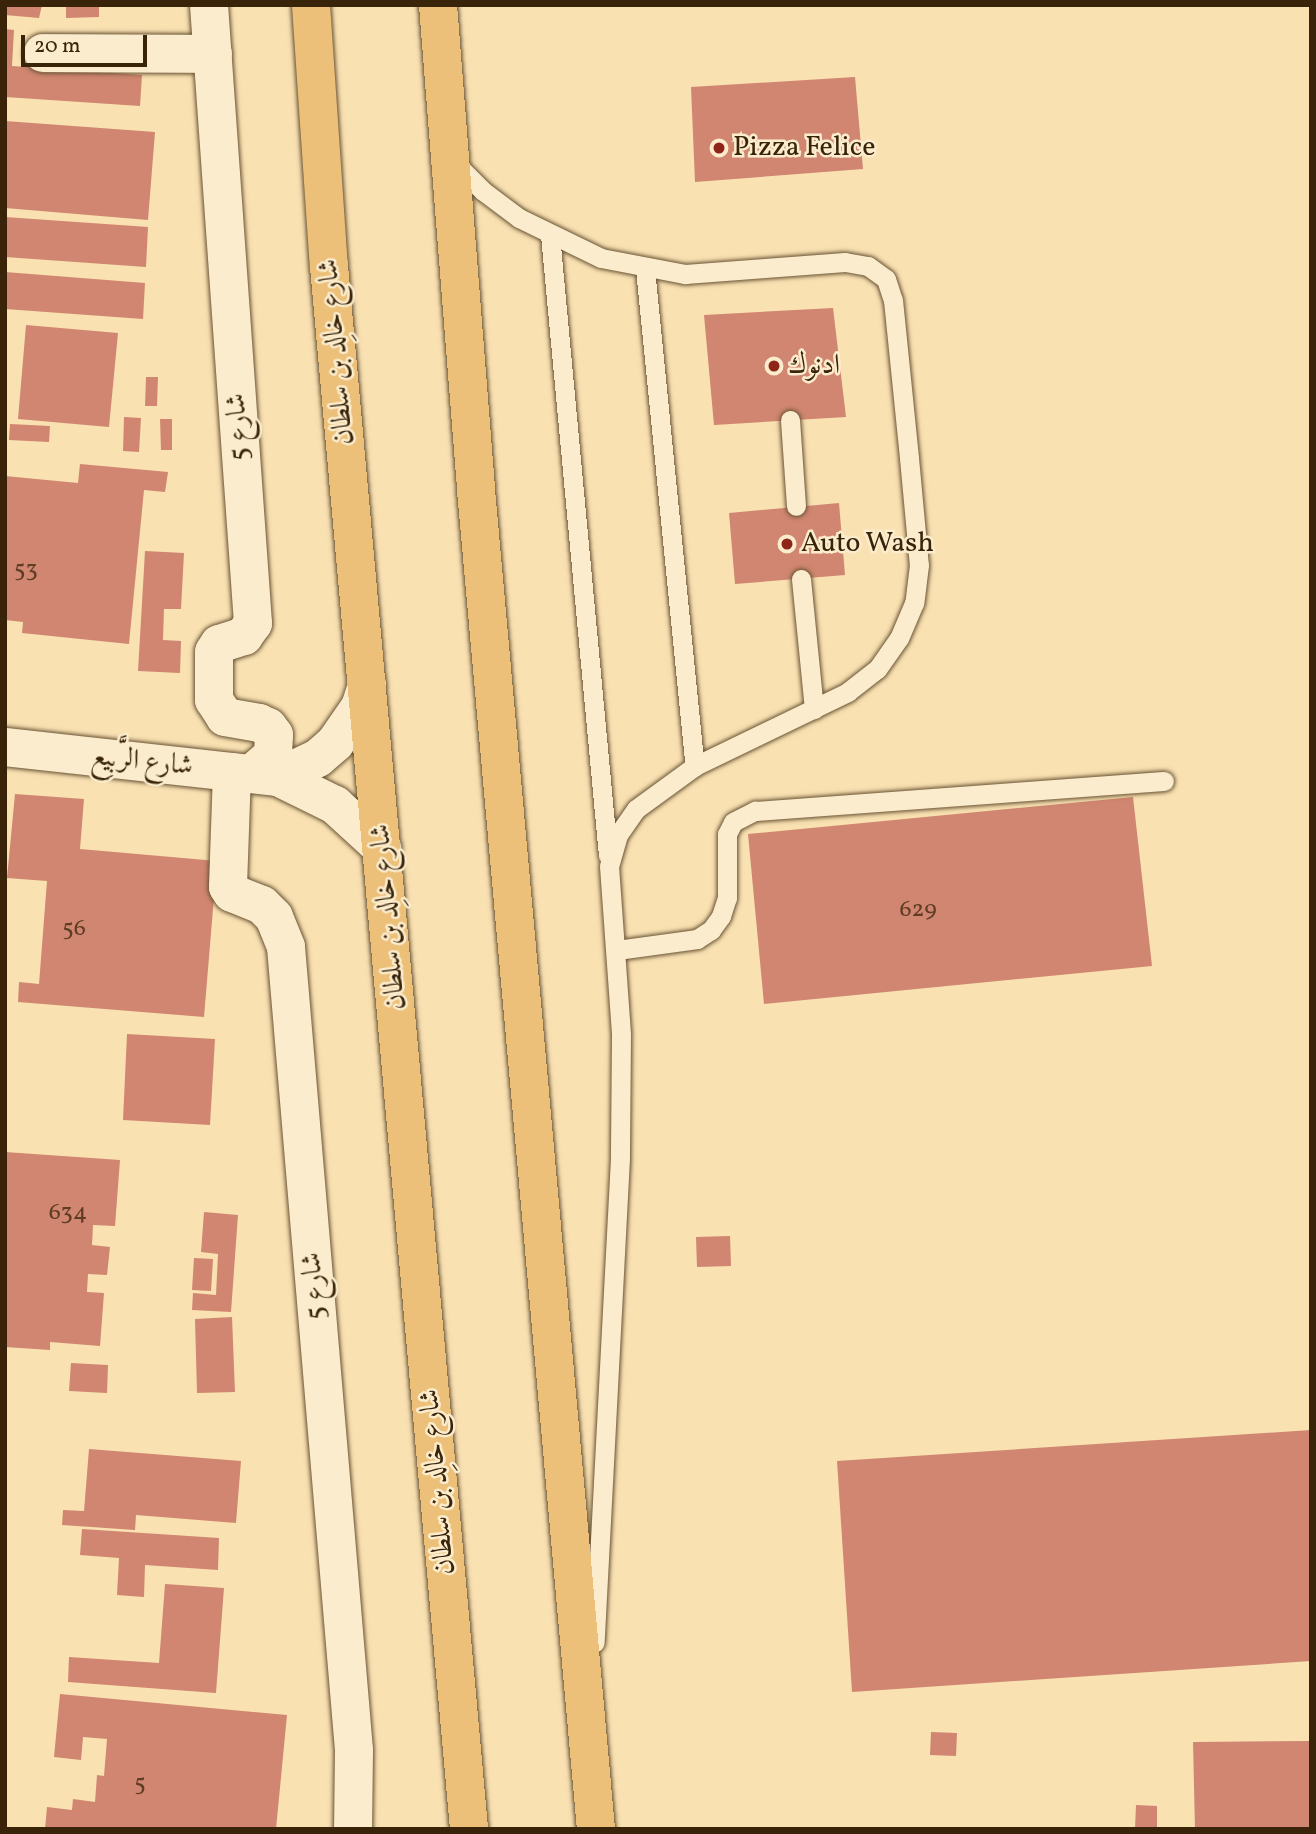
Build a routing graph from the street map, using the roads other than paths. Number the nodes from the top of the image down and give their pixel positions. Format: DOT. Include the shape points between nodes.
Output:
graph roads {
  1 [pos="209,5"];
  2 [pos="311,5"];
  3 [pos="438,5"];
  4 [pos="43,53"];
  5 [pos="213,54"];
  6 [pos="450,159"];
  7 [pos="550,235"];
  8 [pos="645,269"];
  9 [pos="790,420"];
  10 [pos="796,506"];
  11 [pos="801,579"];
  12 [pos="367,685"];
  13 [pos="814,709"];
  14 [pos="5,747"];
  15 [pos="695,766"];
  16 [pos="254,774"];
  17 [pos="1164,781"];
  18 [pos="382,848"];
  19 [pos="609,866"];
  20 [pos="617,950"];
  21 [pos="590,1748"];
  22 [pos="353,1829"];
  23 [pos="469,1829"];
  24 [pos="596,1829"];
  1 -- 5 [label="street, شارع 5"];
  2 -- 12 [label="main road, شارع خالِد بن سلطان"];
  3 -- 6 [label="main road"];
  4 -- 5 [label="street"];
  5 -- 16 [label="street, شارع 5" via="253,623 244,636 219,644 214,652 214,700 225,718 259,723 274,735 273,755"];
  6 -- 7 [label="lane" via="483,191"];
  6 -- 21 [label="main road"];
  7 -- 8 [label="lane" via="601,258"];
  7 -- 19 [label="lane"];
  8 -- 13 [label="lane" via="685,274 845,262 868,266 886,279 896,322 919,565 914,603 899,638 877,669 848,692"];
  8 -- 15 [label="lane"];
  9 -- 10 [label="lane"];
  11 -- 13 [label="lane"];
  12 -- 16 [label="street" via="360,707 335,743 318,758"];
  12 -- 18 [label="main road, شارع خالِد بن سلطان"];
  13 -- 15 [label="lane"];
  14 -- 16 [label="street, شارع الرَّبِيع"];
  15 -- 19 [label="lane" via="636,809 618,835"];
  16 -- 18 [label="street, شارع الرَّبِيع" via="335,804"];
  16 -- 22 [label="street, شارع 5" via="228,887 274,917 286,947 354,1750"];
  17 -- 20 [label="lane" via="755,811 733,822 727,834 727,898 711,930 697,939"];
  18 -- 23 [label="main road, شارع خالِد بن سلطان"];
  19 -- 20 [label="lane"];
  20 -- 21 [label="lane" via="620,1158"];
  21 -- 24 [label="main road"];
}
